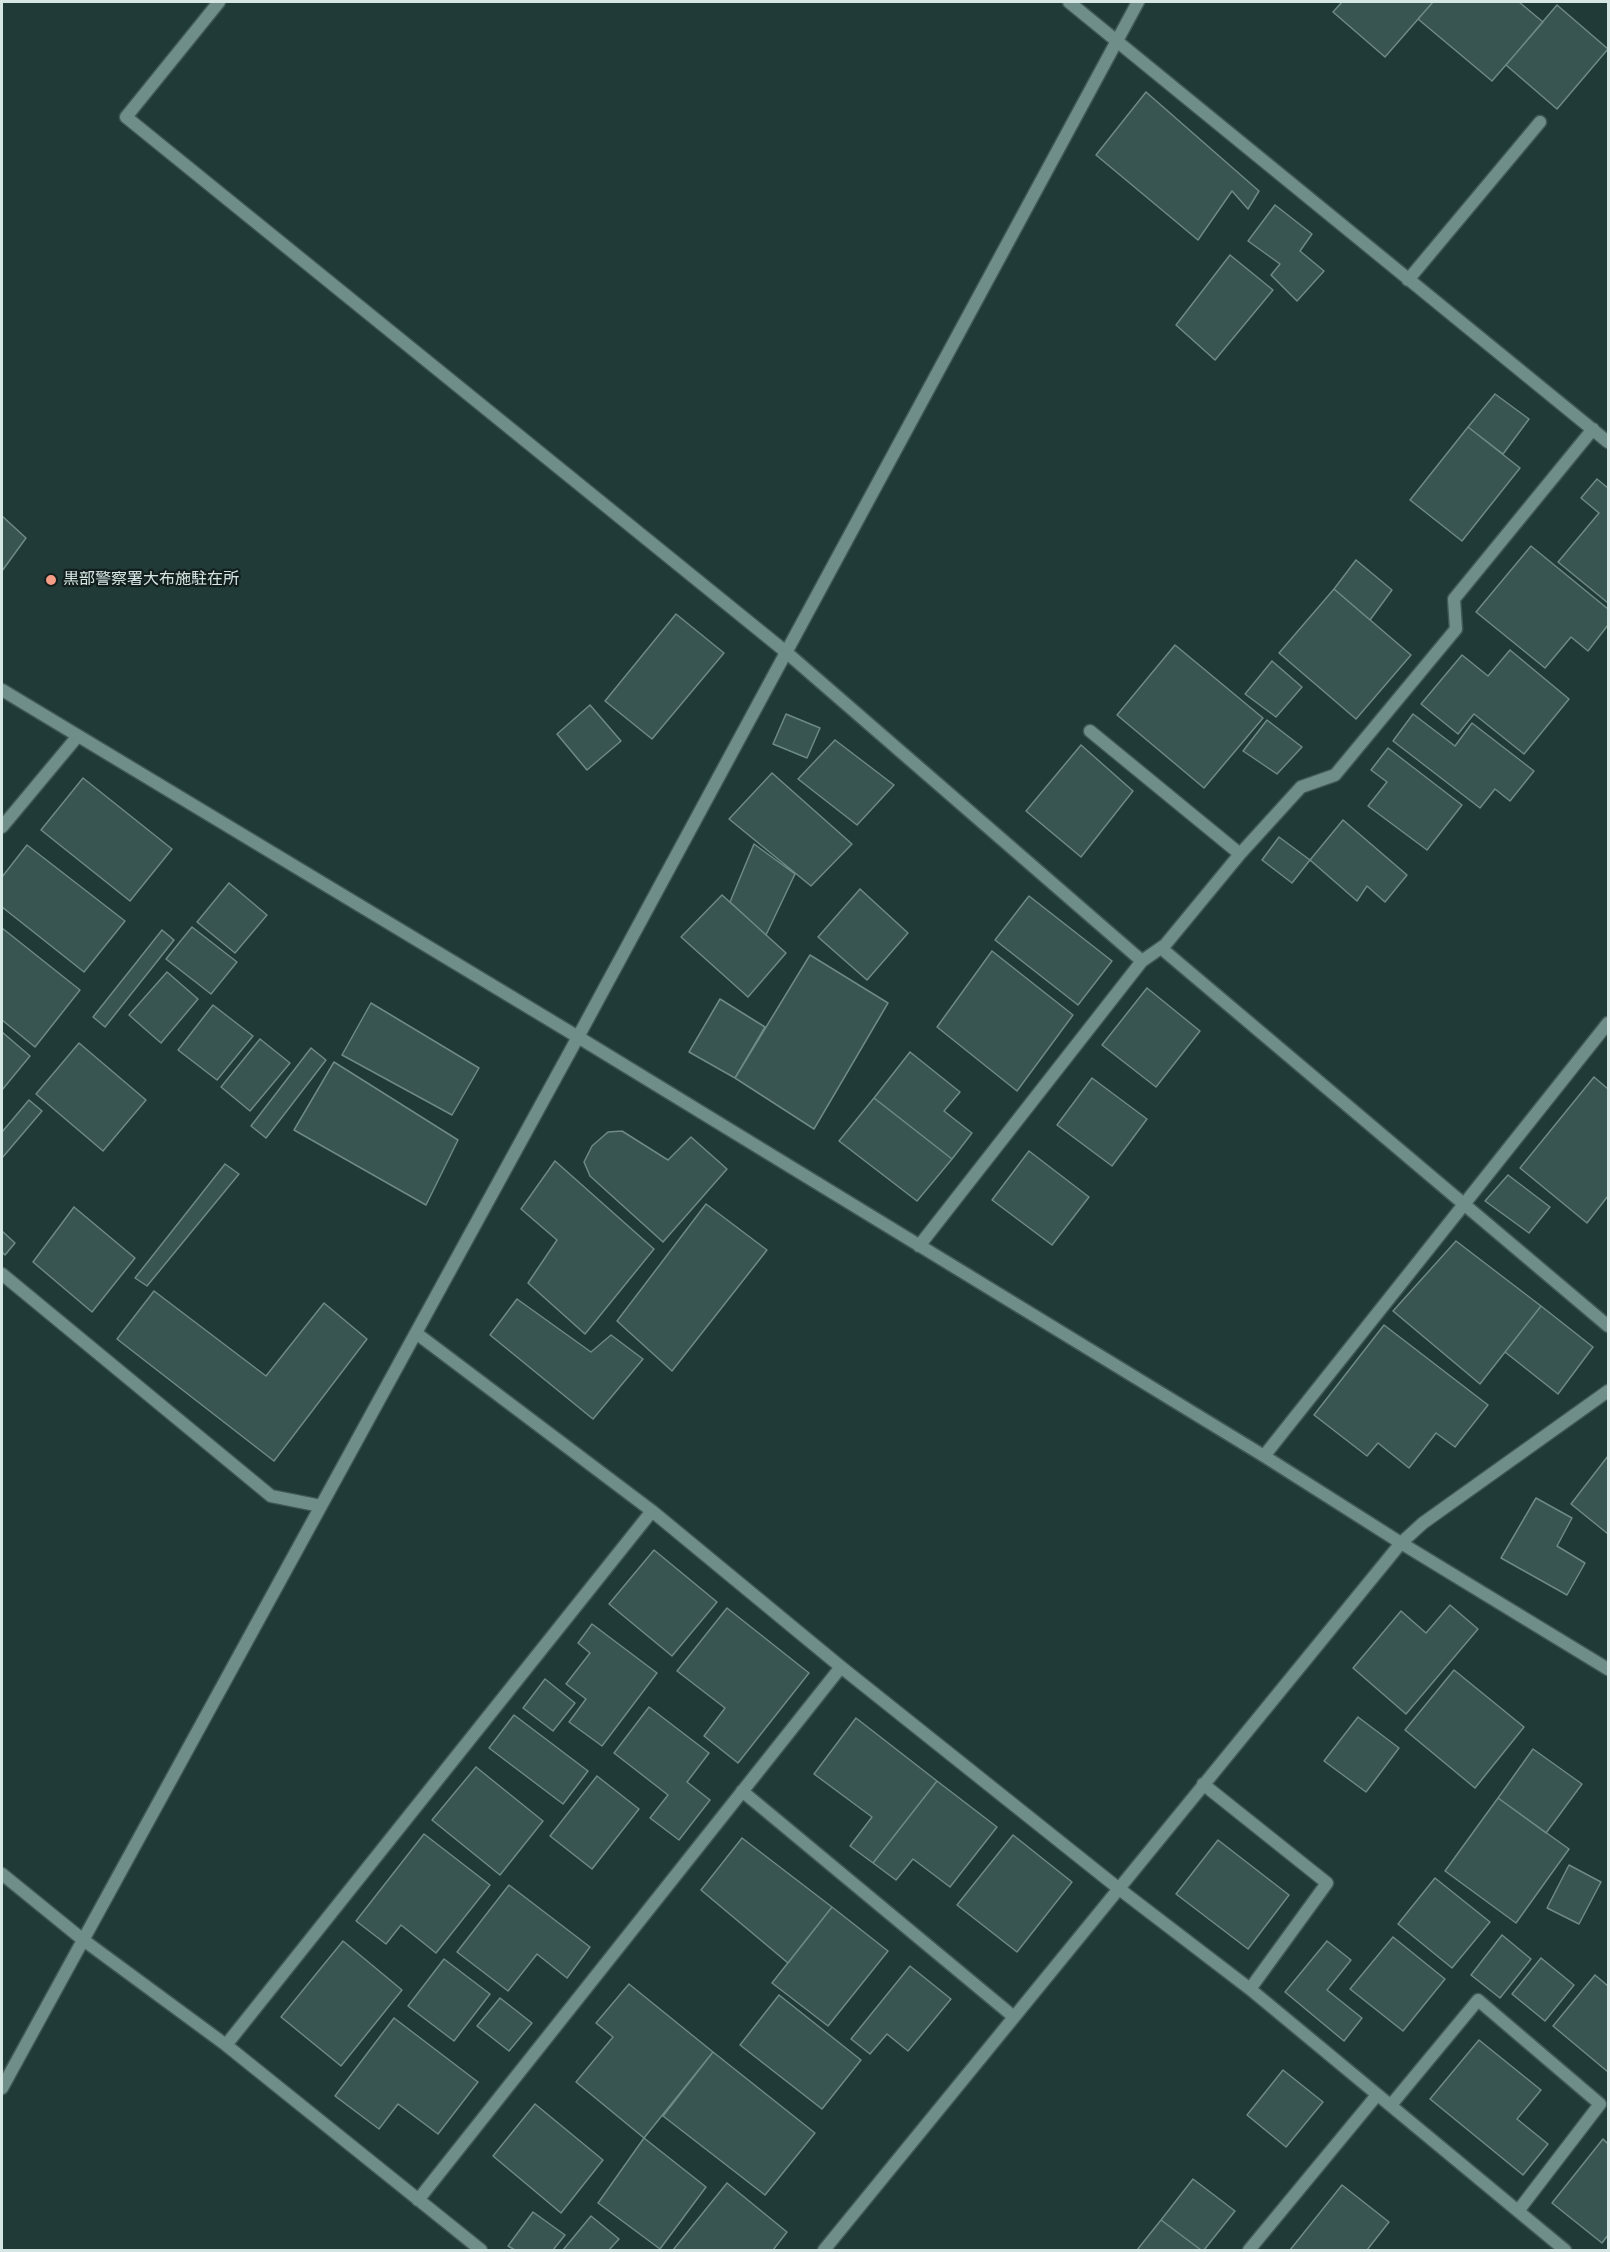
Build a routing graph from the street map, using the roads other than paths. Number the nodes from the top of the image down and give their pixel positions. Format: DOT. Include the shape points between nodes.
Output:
graph roads {
  1 [pos="219,2"];
  2 [pos="1069,2"];
  3 [pos="1138,2"];
  4 [pos="1117,40"];
  5 [pos="1540,122"];
  6 [pos="1408,280"];
  7 [pos="1593,429"];
  8 [pos="1608,442"];
  9 [pos="786,652"];
  10 [pos="2,690"];
  11 [pos="1090,731"];
  12 [pos="77,737"];
  13 [pos="2,827"];
  14 [pos="1240,854"];
  15 [pos="1161,948"];
  16 [pos="1142,961"];
  17 [pos="1608,1023"];
  18 [pos="578,1037"];
  19 [pos="1464,1204"];
  20 [pos="919,1246"];
  21 [pos="2,1274"];
  22 [pos="1608,1326"];
  23 [pos="416,1333"];
  24 [pos="1608,1391"];
  25 [pos="1264,1456"];
  26 [pos="321,1506"];
  27 [pos="652,1511"];
  28 [pos="1401,1543"];
  29 [pos="841,1667"];
  30 [pos="1608,1669"];
  31 [pos="1203,1784"];
  32 [pos="742,1791"];
  33 [pos="2,1874"];
  34 [pos="1118,1888"];
  35 [pos="82,1940"];
  36 [pos="1250,1989"];
  37 [pos="1014,2017"];
  38 [pos="226,2045"];
  39 [pos="2,2088"];
  40 [pos="1377,2095"];
  41 [pos="1391,2105"];
  42 [pos="418,2200"];
  43 [pos="1518,2211"];
  44 [pos="480,2250"];
  45 [pos="824,2250"];
  46 [pos="1249,2250"];
  47 [pos="1565,2250"];
  1 -- 9 [label="street" via="126,117"];
  2 -- 4 [label="street"];
  3 -- 4 [label="street"];
  4 -- 6 [label="street"];
  4 -- 9 [label="street"];
  5 -- 6 [label="street"];
  6 -- 7 [label="street"];
  7 -- 8 [label="street"];
  7 -- 14 [label="street" via="1454,599 1456,629 1343,766 1335,775 1300,787"];
  9 -- 16 [label="street"];
  9 -- 18 [label="street"];
  10 -- 12 [label="street"];
  11 -- 14 [label="street"];
  12 -- 13 [label="street"];
  12 -- 18 [label="street"];
  14 -- 15 [label="street"];
  15 -- 16 [label="street"];
  15 -- 19 [label="street"];
  16 -- 20 [label="street"];
  17 -- 19 [label="street"];
  18 -- 20 [label="street"];
  18 -- 23 [label="street"];
  19 -- 22 [label="street"];
  19 -- 25 [label="street"];
  20 -- 25 [label="street"];
  21 -- 26 [label="street" via="271,1496"];
  23 -- 26 [label="street"];
  23 -- 27 [label="street"];
  24 -- 28 [label="street" via="1423,1523"];
  25 -- 28 [label="street"];
  26 -- 35 [label="street"];
  27 -- 29 [label="street"];
  27 -- 38 [label="street"];
  28 -- 30 [label="street"];
  28 -- 31 [label="street"];
  29 -- 32 [label="street"];
  29 -- 34 [label="street"];
  31 -- 34 [label="street"];
  31 -- 36 [label="street" via="1327,1883"];
  32 -- 37 [label="street"];
  32 -- 42 [label="street"];
  33 -- 35 [label="street"];
  34 -- 36 [label="street"];
  34 -- 37 [label="street"];
  35 -- 38 [label="street"];
  35 -- 39 [label="street"];
  36 -- 40 [label="street"];
  37 -- 45 [label="street"];
  38 -- 42 [label="street"];
  40 -- 41 [label="street"];
  40 -- 46 [label="street"];
  41 -- 43 [label="street"];
  41 -- 43 [label="street" via="1478,2000 1600,2104"];
  42 -- 44 [label="street"];
  43 -- 47 [label="street"];
}
